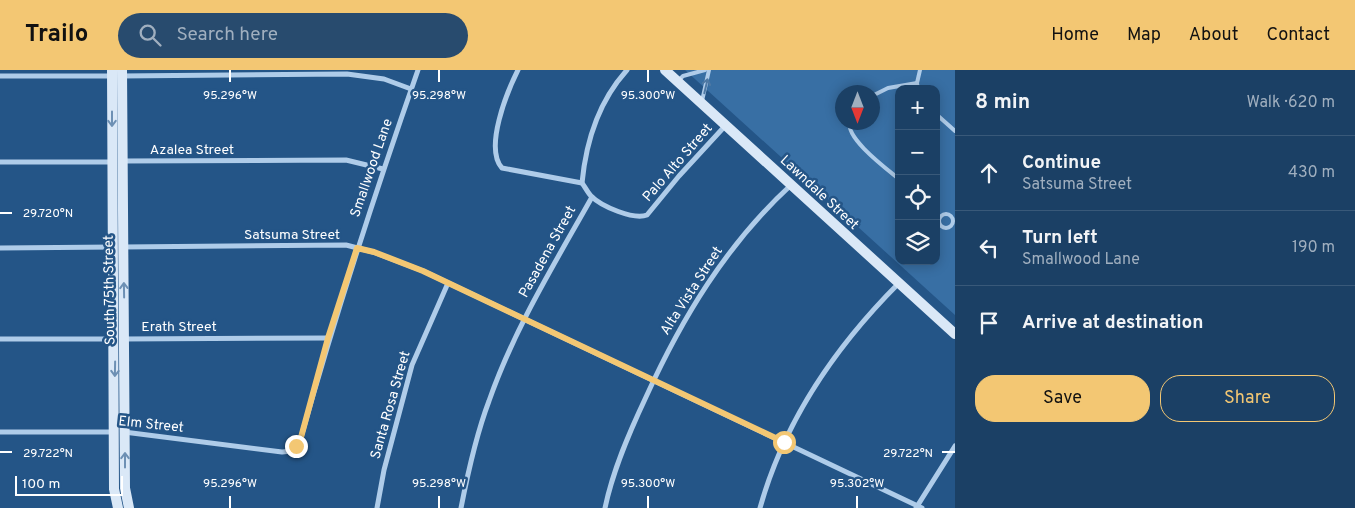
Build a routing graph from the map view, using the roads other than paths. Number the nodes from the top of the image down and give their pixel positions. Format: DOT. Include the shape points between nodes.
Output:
graph roads {
  1 [pos="418,70"];
  2 [pos="518,70"];
  3 [pos="626,70"];
  4 [pos="665,70"];
  5 [pos="705,70"];
  6 [pos="709,70"];
  7 [pos="920,70"];
  8 [pos="117,73"];
  9 [pos="0,76"];
  10 [pos="678,81"];
  11 [pos="917,83"];
  12 [pos="411,89"];
  13 [pos="880,92"];
  14 [pos="702,103"];
  15 [pos="940,118"];
  16 [pos="726,125"];
  17 [pos="850,130"];
  18 [pos="955,131"];
  19 [pos="0,162"];
  20 [pos="117,162"];
  21 [pos="383,169"];
  22 [pos="895,175"];
  23 [pos="582,183"];
  24 [pos="791,185"];
  25 [pos="592,197"];
  26 [pos="118,247"];
  27 [pos="0,248"];
  28 [pos="357,248"];
  29 [pos="448,284"];
  30 [pos="899,284"];
  31 [pos="524,320"];
  32 [pos="955,334"];
  33 [pos="328,338"];
  34 [pos="0,339"];
  35 [pos="120,339"];
  36 [pos="654,380"];
  37 [pos="0,432"];
  38 [pos="119,432"];
  39 [pos="784,442"];
  40 [pos="296,446"];
  41 [pos="955,446"];
  42 [pos="918,507"];
  43 [pos="118,508"];
  44 [pos="129,508"];
  45 [pos="377,508"];
  46 [pos="462,508"];
  47 [pos="605,508"];
  48 [pos="760,508"];
  1 -- 12 [label="street, Smallwood Lane"];
  2 -- 23 [label="street" via="504,103 497,132 495,154 498,163 502,168"];
  3 -- 23 [label="street" via="598,114 588,142"];
  4 -- 10 [label="main road, Lawndale Street"];
  5 -- 10 [label="lane" via="683,76"];
  14 -- 6 [label="lane, one-way"];
  7 -- 11 [label="lane"];
  8 -- 9 [label="street"];
  8 -- 12 [label="street" via="346,74 384,79"];
  8 -- 20 [label="main road, South 75th Street"];
  10 -- 14 [label="main road, Lawndale Street"];
  11 -- 13 [label="lane"];
  12 -- 21 [label="street, Smallwood Lane"];
  14 -- 16 [label="main road, Lawndale Street"];
  15 -- 18 [label="lane"];
  16 -- 24 [label="main road, Lawndale Street"];
  16 -- 25 [label="street, Palo Alto Street" via="647,215 629,216"];
  17 -- 22 [label="lane" via="858,142"];
  19 -- 20 [label="street, Azalea Street"];
  20 -- 21 [label="street, Azalea Street" via="346,160"];
  20 -- 26 [label="main road, South 75th Street"];
  21 -- 28 [label="street, Smallwood Lane"];
  23 -- 25 [label="street, Pasadena Street"];
  24 -- 30 [label="main road, Lawndale Street"];
  24 -- 36 [label="street, Alta Vista Street" via="764,211 705,286"];
  25 -- 31 [label="street, Pasadena Street"];
  26 -- 27 [label="street, Satsuma Street"];
  26 -- 28 [label="street, Satsuma Street" via="346,245"];
  26 -- 35 [label="main road, South 75th Street"];
  28 -- 29 [label="street, Satsuma Street" via="401,262"];
  28 -- 33 [label="street, Smallwood Lane"];
  29 -- 31 [label="street, Satsuma Street"];
  29 -- 45 [label="street, Santa Rosa Street" via="412,365"];
  30 -- 32 [label="main road, Lawndale Street"];
  30 -- 39 [label="street" via="855,331 821,375"];
  31 -- 36 [label="street, Satsuma Street"];
  31 -- 46 [label="street, Pasadena Street" via="489,400 467,474"];
  33 -- 35 [label="street, Erath Street"];
  33 -- 40 [label="street, Smallwood Lane"];
  34 -- 35 [label="street, Erath Street"];
  35 -- 38 [label="main road, South 75th Street"];
  36 -- 39 [label="street, Satsuma Street"];
  36 -- 47 [label="street, Alta Vista Street" via="628,436"];
  37 -- 38 [label="street, Elm Street"];
  38 -- 40 [label="street, Elm Street" via="282,452 292,451"];
  38 -- 43 [label="main road, South 75th Street" via="114,490"];
  44 -- 38 [label="main road, South 75th Street, one-way"];
  39 -- 42 [label="street, Satsuma Street"];
  39 -- 48 [label="street"];
  41 -- 42 [label="street"];
}
